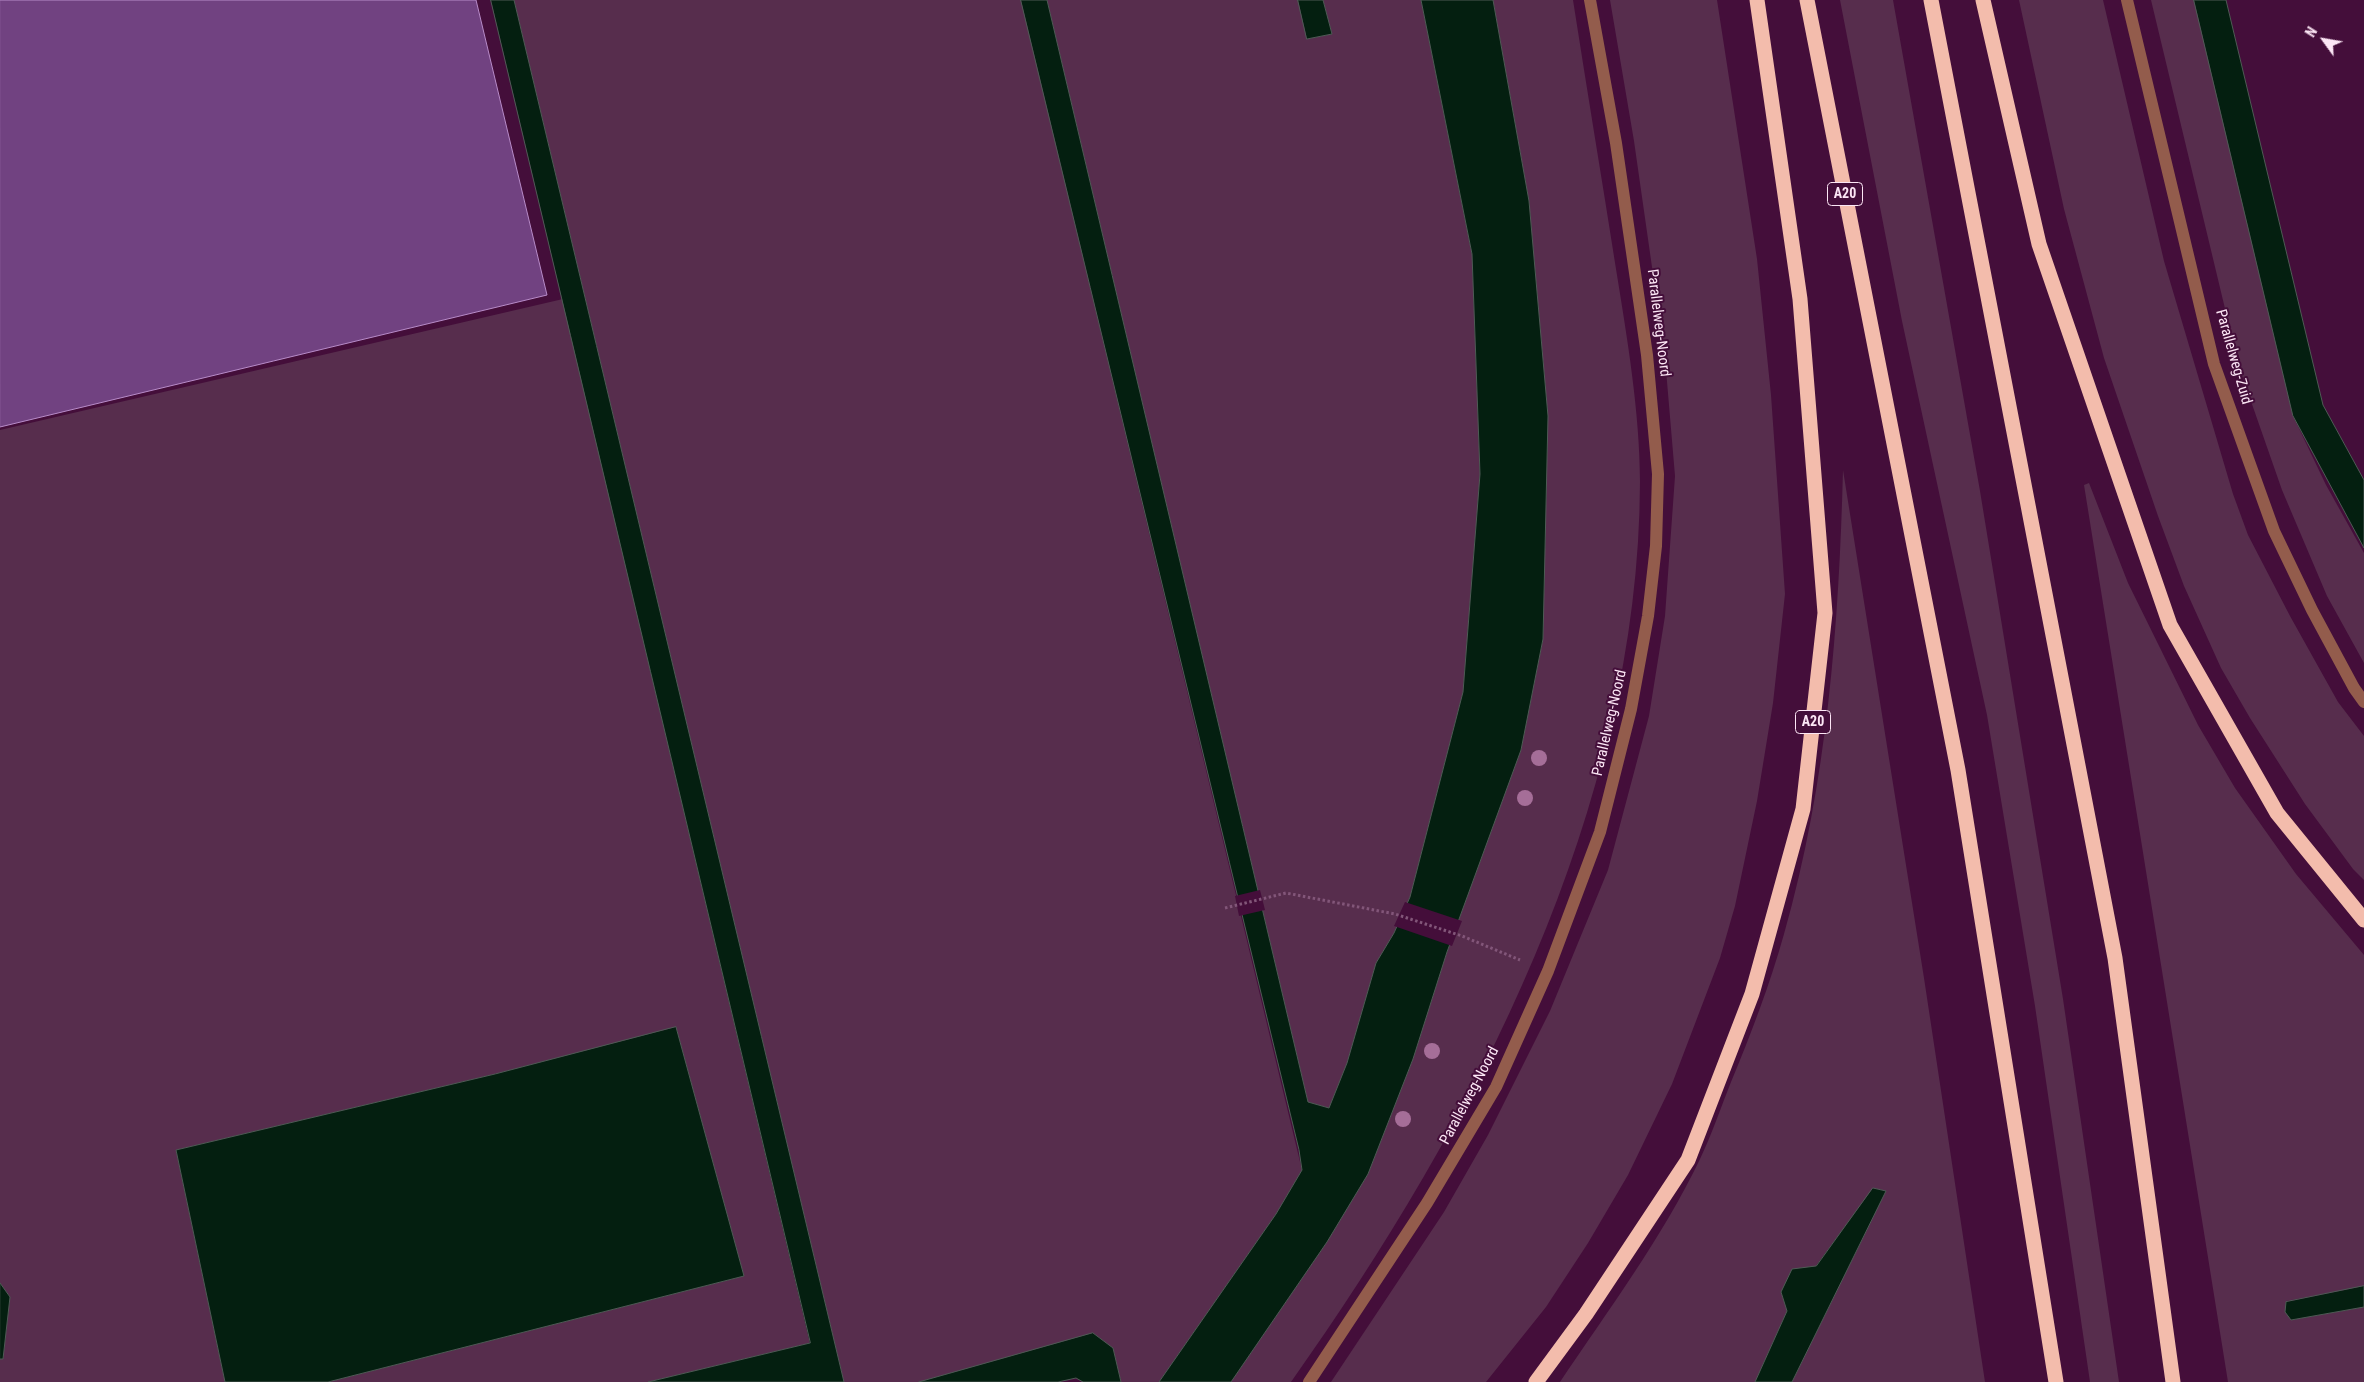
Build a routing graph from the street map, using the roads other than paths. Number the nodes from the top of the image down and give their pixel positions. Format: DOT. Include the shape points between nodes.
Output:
graph roads {
  1 [pos="1590,0"];
  2 [pos="1757,0"];
  3 [pos="1807,0"];
  4 [pos="1931,0"];
  5 [pos="1983,0"];
  6 [pos="2128,0"];
  7 [pos="2364,702"];
  8 [pos="2364,920"];
  9 [pos="1309,1382"];
  10 [pos="1536,1382"];
  11 [pos="2056,1382"];
  12 [pos="2174,1382"];
  1 -- 9 [label="street, Parallelweg-Noord" via="1616,143 1648,355 1658,474 1656,546 1648,616 1631,709 1600,832 1548,971 1496,1087 1422,1212"];
  2 -- 10 [label="highway, A20" via="1800,299 1825,613 1803,809 1752,994 1688,1160 1586,1314"];
  3 -- 11 [label="highway, A20" via="1958,770"];
  4 -- 12 [label="highway" via="2115,958"];
  5 -- 8 [label="highway" via="2040,244 2170,625 2277,813"];
  6 -- 7 [label="street, Parallelweg-Zuid" via="2214,364 2274,531 2312,610"];
}
